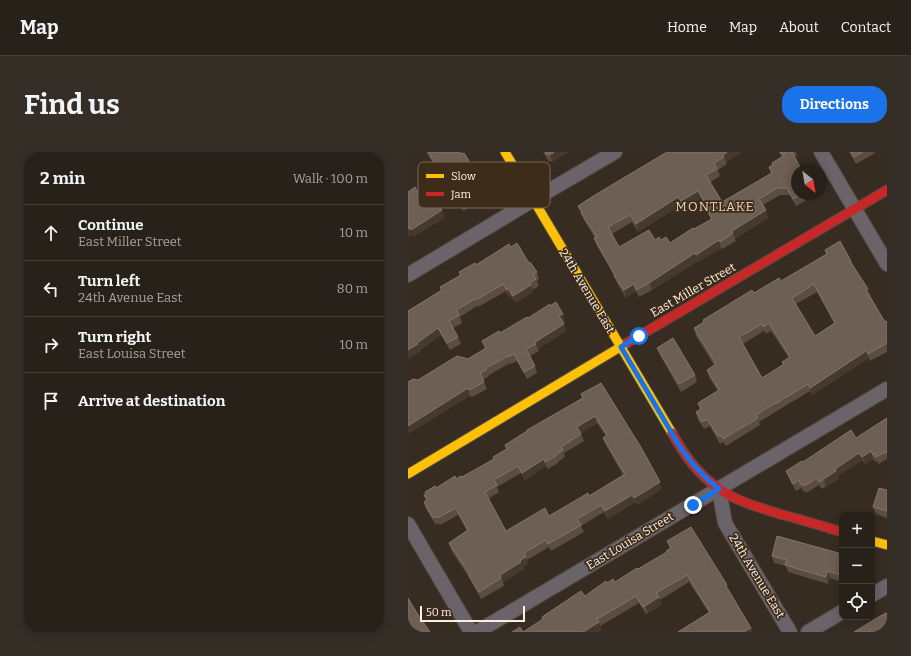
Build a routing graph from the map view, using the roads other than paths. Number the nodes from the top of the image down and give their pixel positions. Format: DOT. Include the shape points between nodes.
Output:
graph roads {
  1 [pos="505,152"];
  2 [pos="615,152"];
  3 [pos="821,152"];
  4 [pos="511,162"];
  5 [pos="550,190"];
  6 [pos="887,190"];
  7 [pos="520,208"];
  8 [pos="538,208"];
  9 [pos="855,209"];
  10 [pos="887,264"];
  11 [pos="408,275"];
  12 [pos="621,347"];
  13 [pos="887,389"];
  14 [pos="408,474"];
  15 [pos="719,489"];
  16 [pos="408,524"];
  17 [pos="839,531"];
  18 [pos="875,542"];
  19 [pos="887,545"];
  20 [pos="887,586"];
  21 [pos="875,593"];
  22 [pos="839,614"];
  23 [pos="470,632"];
  24 [pos="477,632"];
  25 [pos="790,632"];
  26 [pos="808,632"];
  1 -- 4 [label="street, 24th Avenue East"];
  2 -- 5 [label="street"];
  3 -- 9 [label="street"];
  6 -- 9 [label="street, East Miller Street"];
  7 -- 11 [label="street"];
  8 -- 12 [label="street, 24th Avenue East"];
  9 -- 10 [label="street"];
  9 -- 12 [label="street, East Miller Street"];
  12 -- 14 [label="street, East Miller Street"];
  12 -- 15 [label="street, 24th Avenue East" via="688,459"];
  13 -- 15 [label="street, East Louisa Street"];
  15 -- 17 [label="street" via="747,504"];
  15 -- 24 [label="street, East Louisa Street"];
  15 -- 25 [label="street, 24th Avenue East" via="725,523"];
  16 -- 23 [label="street"];
  18 -- 19 [label="street"];
  20 -- 21 [label="street"];
  22 -- 26 [label="street"];
}
